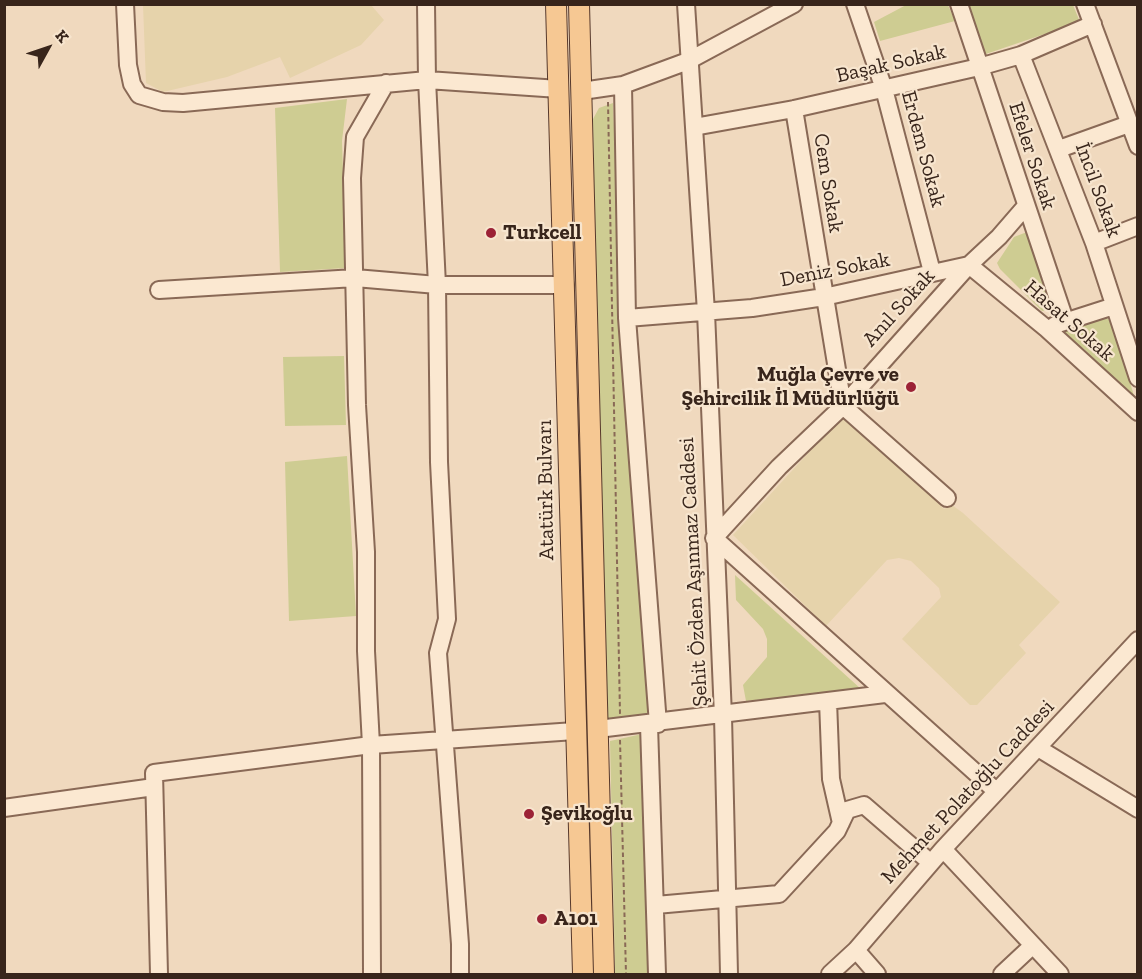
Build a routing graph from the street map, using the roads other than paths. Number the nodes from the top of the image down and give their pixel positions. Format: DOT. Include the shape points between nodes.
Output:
graph roads {
  1 [pos="125,4"];
  2 [pos="426,4"];
  3 [pos="556,4"];
  4 [pos="579,4"];
  5 [pos="686,4"];
  6 [pos="794,4"];
  7 [pos="855,4"];
  8 [pos="959,4"];
  9 [pos="1085,4"];
  10 [pos="1093,24"];
  11 [pos="1021,55"];
  12 [pos="688,61"];
  13 [pos="979,67"];
  14 [pos="427,80"];
  15 [pos="386,83"];
  16 [pos="615,86"];
  17 [pos="559,89"];
  18 [pos="884,89"];
  19 [pos="582,91"];
  20 [pos="794,109"];
  21 [pos="1131,117"];
  22 [pos="694,127"];
  23 [pos="1137,146"];
  24 [pos="1059,148"];
  25 [pos="1025,207"];
  26 [pos="1137,225"];
  27 [pos="1094,243"];
  28 [pos="969,265"];
  29 [pos="932,272"];
  30 [pos="355,278"];
  31 [pos="437,285"];
  32 [pos="565,285"];
  33 [pos="159,290"];
  34 [pos="824,297"];
  35 [pos="1114,306"];
  36 [pos="706,312"];
  37 [pos="627,318"];
  38 [pos="1065,320"];
  39 [pos="1047,329"];
  40 [pos="1137,378"];
  41 [pos="843,406"];
  42 [pos="1137,412"];
  43 [pos="947,498"];
  44 [pos="714,538"];
  45 [pos="1137,640"];
  46 [pos="885,694"];
  47 [pos="828,701"];
  48 [pos="723,716"];
  49 [pos="654,724"];
  50 [pos="598,729"];
  51 [pos="575,731"];
  52 [pos="446,739"];
  53 [pos="371,745"];
  54 [pos="1038,748"];
  55 [pos="154,780"];
  56 [pos="996,791"];
  57 [pos="4,808"];
  58 [pos="1137,809"];
  59 [pos="841,823"];
  60 [pos="943,849"];
  61 [pos="931,863"];
  62 [pos="726,900"];
  63 [pos="656,905"];
  64 [pos="1032,946"];
  65 [pos="856,950"];
  66 [pos="159,975"];
  67 [pos="372,975"];
  68 [pos="460,975"];
  69 [pos="583,975"];
  70 [pos="604,975"];
  71 [pos="657,975"];
  72 [pos="729,975"];
  73 [pos="830,975"];
  74 [pos="877,975"];
  75 [pos="1002,975"];
  76 [pos="1060,975"];
  1 -- 15 [label="street" via="132,84 139,95 162,102"];
  2 -- 14 [label="street"];
  3 -- 17 [label="main road, Atatürk Bulvarı"];
  4 -- 19 [label="main road"];
  5 -- 12 [label="street, Şehit Özden Aşınmaz Caddesi"];
  6 -- 12 [label="street"];
  7 -- 18 [label="street, Erdem Sokak"];
  8 -- 13 [label="street, Efeler Sokak"];
  9 -- 10 [label="street"];
  10 -- 11 [label="street, Başak Sokak"];
  10 -- 21 [label="street"];
  11 -- 13 [label="street, Başak Sokak"];
  11 -- 24 [label="street, İncil Sokak"];
  12 -- 16 [label="street"];
  12 -- 22 [label="street, Şehit Özden Aşınmaz Caddesi"];
  13 -- 18 [label="street, Başak Sokak"];
  13 -- 25 [label="street, Efeler Sokak"];
  14 -- 15 [label="street"];
  14 -- 17 [label="street"];
  14 -- 31 [label="street"];
  15 -- 30 [label="street" via="355,137"];
  16 -- 19 [label="street"];
  16 -- 37 [label="street"];
  17 -- 19 [label="main road"];
  17 -- 32 [label="main road, Atatürk Bulvarı"];
  18 -- 20 [label="street, Başak Sokak"];
  18 -- 29 [label="street, Erdem Sokak"];
  19 -- 50 [label="main road"];
  20 -- 22 [label="street, Başak Sokak"];
  20 -- 34 [label="street, Cem Sokak"];
  21 -- 23 [label="street"];
  21 -- 24 [label="street"];
  22 -- 36 [label="street, Şehit Özden Aşınmaz Caddesi"];
  24 -- 27 [label="street, İncil Sokak"];
  25 -- 28 [label="street"];
  25 -- 38 [label="street, Efeler Sokak"];
  26 -- 27 [label="street"];
  27 -- 35 [label="street, İncil Sokak"];
  28 -- 29 [label="street, Deniz Sokak"];
  28 -- 39 [label="street, Hasat Sokak"];
  28 -- 41 [label="street, Anıl Sokak"];
  29 -- 34 [label="street, Deniz Sokak"];
  30 -- 31 [label="street"];
  30 -- 33 [label="street"];
  30 -- 53 [label="street"];
  31 -- 32 [label="street"];
  31 -- 52 [label="street" via="439,462 447,619 438,653"];
  32 -- 51 [label="main road, Atatürk Bulvarı"];
  34 -- 36 [label="street, Deniz Sokak"];
  34 -- 41 [label="street, Cem Sokak"];
  35 -- 38 [label="street"];
  35 -- 40 [label="street, İncil Sokak"];
  36 -- 37 [label="street, Deniz Sokak"];
  36 -- 44 [label="street, Şehit Özden Aşınmaz Caddesi"];
  37 -- 49 [label="street"];
  38 -- 39 [label="street"];
  39 -- 42 [label="street, Hasat Sokak"];
  41 -- 43 [label="street"];
  41 -- 44 [label="street, Anıl Sokak" via="779,467"];
  44 -- 46 [label="street"];
  44 -- 48 [label="street, Şehit Özden Aşınmaz Caddesi"];
  45 -- 54 [label="street, Mehmet Polatoğlu Caddesi"];
  46 -- 47 [label="street"];
  46 -- 56 [label="street"];
  47 -- 48 [label="street"];
  47 -- 59 [label="street" via="831,779"];
  48 -- 49 [label="street"];
  48 -- 62 [label="street, Şehit Özden Aşınmaz Caddesi"];
  49 -- 50 [label="street"];
  49 -- 63 [label="street"];
  50 -- 51 [label="main road"];
  50 -- 70 [label="main road"];
  51 -- 52 [label="street"];
  51 -- 69 [label="main road, Atatürk Bulvarı"];
  52 -- 53 [label="street"];
  52 -- 68 [label="street"];
  53 -- 55 [label="street"];
  53 -- 67 [label="street"];
  54 -- 56 [label="street, Mehmet Polatoğlu Caddesi"];
  54 -- 58 [label="street"];
  55 -- 57 [label="street"];
  55 -- 66 [label="street"];
  56 -- 60 [label="street, Mehmet Polatoğlu Caddesi"];
  59 -- 61 [label="street" via="847,810 864,805"];
  59 -- 62 [label="street" via="779,894"];
  60 -- 61 [label="street, Mehmet Polatoğlu Caddesi"];
  60 -- 64 [label="street"];
  61 -- 65 [label="street, Mehmet Polatoğlu Caddesi"];
  62 -- 63 [label="street"];
  62 -- 72 [label="street, Şehit Özden Aşınmaz Caddesi"];
  63 -- 71 [label="street"];
  64 -- 75 [label="street"];
  64 -- 76 [label="street"];
  65 -- 73 [label="street, Mehmet Polatoğlu Caddesi"];
  65 -- 74 [label="street"];
}
